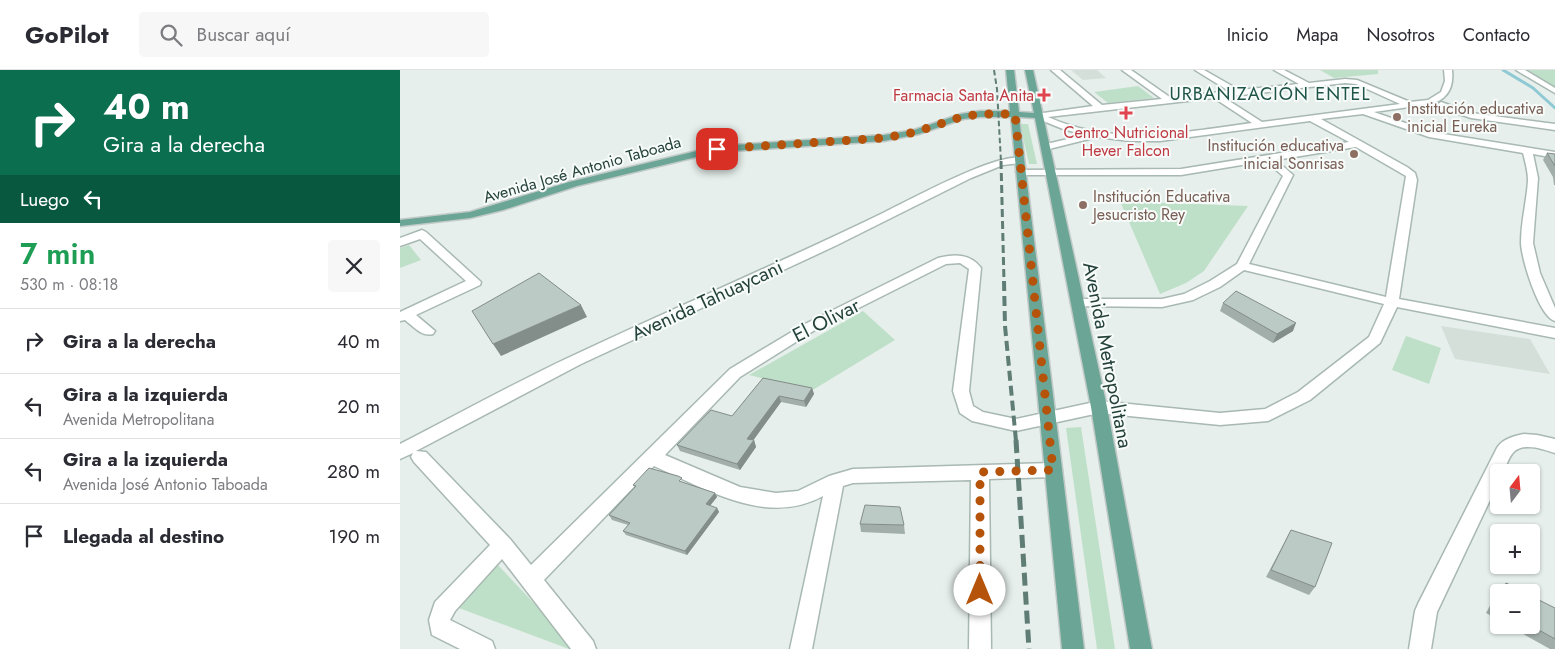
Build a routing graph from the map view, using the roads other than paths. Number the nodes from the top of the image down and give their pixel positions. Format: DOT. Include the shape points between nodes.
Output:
graph roads {
  1 [pos="1010,70"];
  2 [pos="1029,70"];
  3 [pos="1055,70"];
  4 [pos="1126,70"];
  5 [pos="1199,70"];
  6 [pos="1278,70"];
  7 [pos="1448,70"];
  8 [pos="1520,70"];
  9 [pos="1307,85"];
  10 [pos="1554,89"];
  11 [pos="1236,92"];
  12 [pos="1215,95"];
  13 [pos="1169,100"];
  14 [pos="1410,105"];
  15 [pos="1441,105"];
  16 [pos="1100,108"];
  17 [pos="1365,111"];
  18 [pos="1015,114"];
  19 [pos="1039,116"];
  20 [pos="1312,118"];
  21 [pos="1261,125"];
  22 [pos="1555,127"];
  23 [pos="1099,134"];
  24 [pos="1356,144"];
  25 [pos="1045,147"];
  26 [pos="1532,151"];
  27 [pos="1555,155"];
  28 [pos="1268,158"];
  29 [pos="1020,166"];
  30 [pos="1050,172"];
  31 [pos="400,224"];
  32 [pos="400,242"];
  33 [pos="1242,266"];
  34 [pos="1392,302"];
  35 [pos="1078,303"];
  36 [pos="403,316"];
  37 [pos="1555,317"];
  38 [pos="428,331"];
  39 [pos="1555,333"];
  40 [pos="1099,407"];
  41 [pos="1048,416"];
  42 [pos="1555,446"];
  43 [pos="400,452"];
  44 [pos="652,456"];
  45 [pos="420,457"];
  46 [pos="1053,470"];
  47 [pos="980,472"];
  48 [pos="835,481"];
  49 [pos="503,545"];
  50 [pos="531,579"];
  51 [pos="484,649"];
  52 [pos="585,649"];
  53 [pos="801,649"];
  54 [pos="980,649"];
  55 [pos="1073,649"];
  56 [pos="1141,649"];
  57 [pos="1420,649"];
  1 -- 18 [label="main road"];
  2 -- 19 [label="main road, Avenida Metropolitana"];
  3 -- 16 [label="street"];
  4 -- 13 [label="street"];
  5 -- 11 [label="street"];
  6 -- 9 [label="street"];
  7 -- 14 [label="street" via="1450,79 1443,96"];
  8 -- 10 [label="street"];
  9 -- 11 [label="street"];
  9 -- 14 [label="street" via="1352,81"];
  11 -- 12 [label="street"];
  12 -- 13 [label="street"];
  12 -- 21 [label="street"];
  13 -- 16 [label="street"];
  14 -- 17 [label="street"];
  15 -- 22 [label="street" via="1471,115"];
  16 -- 19 [label="street"];
  17 -- 20 [label="street"];
  17 -- 26 [label="street" via="1429,134"];
  18 -- 19 [label="main road, Avenida José Antonio Taboada"];
  18 -- 29 [label="main road"];
  18 -- 31 [label="main road, Avenida José Antonio Taboada" via="961,117 916,132 884,138 717,149 573,184 470,215"];
  19 -- 23 [label="street" via="1049,122"];
  19 -- 25 [label="main road, Avenida Metropolitana"];
  20 -- 21 [label="street"];
  20 -- 24 [label="street"];
  21 -- 23 [label="street" via="1148,139"];
  23 -- 25 [label="street"];
  24 -- 28 [label="street, Avenida Tahuaycani"];
  24 -- 34 [label="street" via="1403,168 1412,180"];
  25 -- 30 [label="main road, Avenida Metropolitana"];
  26 -- 27 [label="street"];
  26 -- 37 [label="street" via="1527,243 1534,273"];
  28 -- 30 [label="street, Avenida Tahuaycani" via="1181,172"];
  28 -- 33 [label="street" via="1288,175"];
  29 -- 30 [label="street, Avenida Tahuaycani"];
  29 -- 41 [label="main road"];
  29 -- 43 [label="street, Avenida Tahuaycani" via="1001,162 967,176 840,239 576,360"];
  30 -- 35 [label="main road, Avenida Metropolitana"];
  32 -- 36 [label="street" via="422,234 475,282"];
  33 -- 34 [label="street"];
  33 -- 35 [label="street" via="1215,284 1176,301"];
  34 -- 39 [label="street"];
  34 -- 40 [label="street" via="1375,340 1304,396 1268,415 1220,419"];
  35 -- 40 [label="main road, Avenida Metropolitana"];
  36 -- 38 [label="street"];
  40 -- 41 [label="street"];
  40 -- 56 [label="main road, Avenida Metropolitana"];
  41 -- 44 [label="street, El Olivar" via="1016,424 978,417 966,410 961,390 975,268 971,263 952,259 933,265 758,356 735,373"];
  41 -- 46 [label="main road"];
  42 -- 57 [label="street" via="1525,440 1513,442 1506,448 1426,611"];
  44 -- 48 [label="street" via="742,495 766,500 792,500 812,494"];
  44 -- 50 [label="street, El Olivar"];
  45 -- 49 [label="street"];
  46 -- 47 [label="street"];
  46 -- 55 [label="main road"];
  47 -- 48 [label="street" via="854,476"];
  47 -- 54 [label="street"];
  48 -- 53 [label="street"];
  49 -- 50 [label="street"];
  49 -- 51 [label="street" via="447,604 438,621 440,627"];
  50 -- 52 [label="street"];
}
